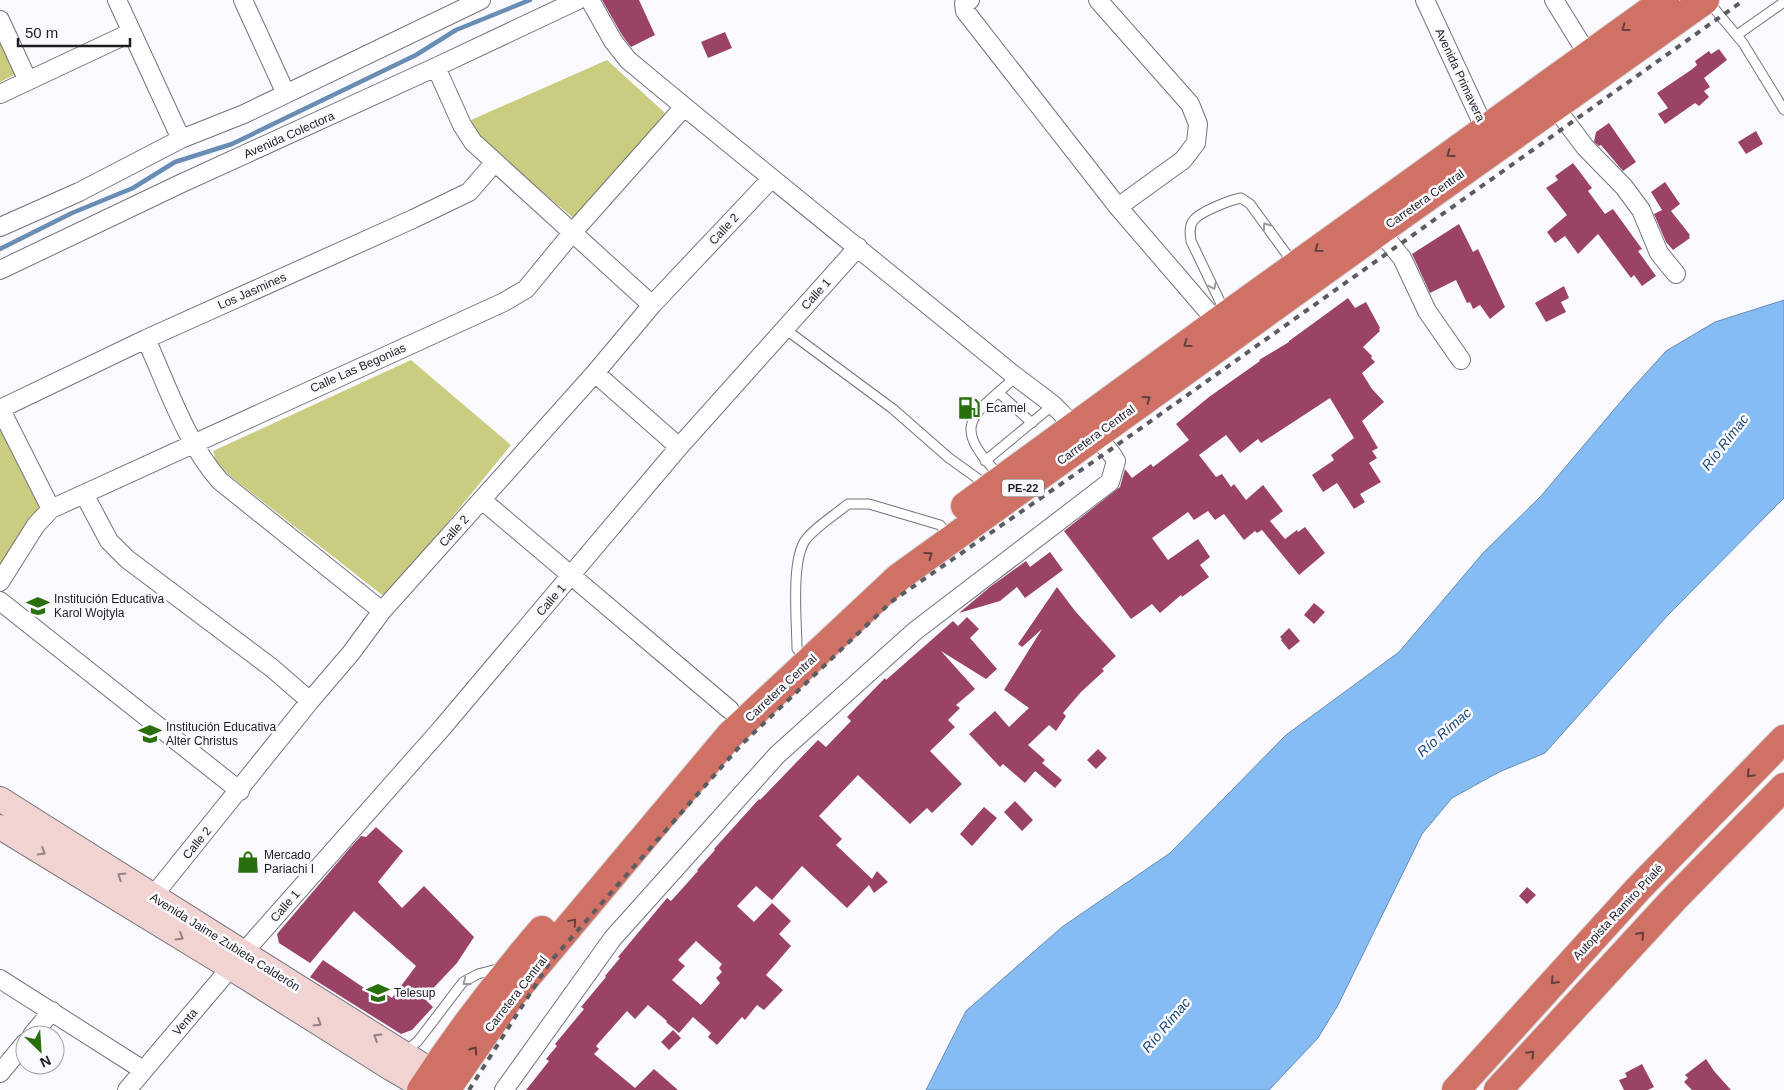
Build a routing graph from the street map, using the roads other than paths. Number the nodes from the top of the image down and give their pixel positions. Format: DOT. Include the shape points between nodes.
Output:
graph roads {
  1 [pos="117,0"];
  2 [pos="243,0"];
  3 [pos="481,0"];
  4 [pos="578,0"];
  5 [pos="590,0"];
  6 [pos="1098,0"];
  7 [pos="1425,0"];
  8 [pos="1554,0"];
  9 [pos="1665,0"];
  10 [pos="1706,0"];
  11 [pos="967,1"];
  12 [pos="1784,2"];
  13 [pos="0,20"];
  14 [pos="132,32"];
  15 [pos="1737,35"];
  16 [pos="1588,55"];
  17 [pos="436,67"];
  18 [pos="28,81"];
  19 [pos="0,94"];
  20 [pos="286,94"];
  21 [pos="684,107"];
  22 [pos="1555,108"];
  23 [pos="1784,110"];
  24 [pos="181,139"];
  25 [pos="1491,139"];
  26 [pos="495,162"];
  27 [pos="771,179"];
  28 [pos="1118,207"];
  29 [pos="0,227"];
  30 [pos="1380,231"];
  31 [pos="572,233"];
  32 [pos="858,247"];
  33 [pos="1295,265"];
  34 [pos="0,270"];
  35 [pos="1676,274"];
  36 [pos="652,305"];
  37 [pos="1225,325"];
  38 [pos="785,329"];
  39 [pos="146,339"];
  40 [pos="1461,360"];
  41 [pos="595,373"];
  42 [pos="1016,377"];
  43 [pos="998,392"];
  44 [pos="1053,405"];
  45 [pos="0,408"];
  46 [pos="1032,423"];
  47 [pos="1084,431"];
  48 [pos="193,443"];
  49 [pos="679,447"];
  50 [pos="993,476"];
  51 [pos="84,494"];
  52 [pos="482,500"];
  53 [pos="51,508"];
  54 [pos="946,532"];
  55 [pos="572,576"];
  56 [pos="0,582"];
  57 [pos="0,601"];
  58 [pos="382,611"];
  59 [pos="797,649"];
  60 [pos="310,701"];
  61 [pos="744,706"];
  62 [pos="1784,739"];
  63 [pos="1784,787"];
  64 [pos="240,791"];
  65 [pos="0,799"];
  66 [pos="0,827"];
  67 [pos="154,896"];
  68 [pos="237,961"];
  69 [pos="511,966"];
  70 [pos="0,978"];
  71 [pos="52,1011"];
  72 [pos="40,1025"];
  73 [pos="15,1055"];
  74 [pos="397,1061"];
  75 [pos="143,1070"];
  76 [pos="0,1072"];
  77 [pos="434,1085"];
  78 [pos="127,1090"];
  79 [pos="504,1090"];
  80 [pos="1456,1090"];
  81 [pos="1498,1090"];
  1 -- 14 [label="street"];
  2 -- 20 [label="street"];
  3 -- 20 [label="street"];
  4 -- 17 [label="street, Avenida Colectora"];
  5 -- 21 [label="street" via="613,41 628,60"];
  6 -- 28 [label="street" via="1190,104 1198,124 1196,143 1183,160"];
  7 -- 25 [label="street, Avenida Primavera"];
  8 -- 16 [label="street"];
  9 -- 16 [label="highway, Carretera Central / PE-22, one-way"];
  10 -- 15 [label="lane"];
  10 -- 22 [label="highway, Carretera Central / PE-22"];
  11 -- 28 [label="street" via="965,11"];
  12 -- 15 [label="lane"];
  13 -- 18 [label="street"];
  14 -- 18 [label="street"];
  14 -- 24 [label="street"];
  15 -- 23 [label="lane"];
  16 -- 25 [label="highway, Carretera Central / PE-22"];
  17 -- 26 [label="street" via="462,125 473,142"];
  17 -- 34 [label="street, Avenida Colectora"];
  18 -- 19 [label="street"];
  20 -- 24 [label="street"];
  21 -- 27 [label="street"];
  21 -- 31 [label="street, Calle Las Begonias"];
  22 -- 25 [label="highway, Carretera Central / PE-22"];
  22 -- 35 [label="street" via="1641,210 1659,253"];
  24 -- 29 [label="street" via="79,192"];
  25 -- 30 [label="highway, Carretera Central / PE-22"];
  25 -- 33 [label="highway, Carretera Central / PE-22, one-way"];
  26 -- 31 [label="street"];
  26 -- 39 [label="street, Los Jasmines" via="469,192"];
  27 -- 32 [label="street"];
  27 -- 36 [label="street, Calle 2"];
  28 -- 37 [label="street"];
  30 -- 37 [label="highway, Carretera Central / PE-22"];
  30 -- 40 [label="street" via="1402,258 1427,312"];
  31 -- 36 [label="street"];
  31 -- 48 [label="street, Calle Las Begonias" via="526,288 504,302"];
  32 -- 38 [label="street, Calle 1"];
  32 -- 42 [label="street"];
  33 -- 37 [label="highway, Carretera Central / PE-22"];
  33 -- 37 [label="lane, one-way" via="1250,204 1241,198 1227,201 1194,219 1190,229 1191,240"];
  36 -- 41 [label="street, Calle 2"];
  37 -- 47 [label="highway, Carretera Central / PE-22"];
  38 -- 49 [label="street, Calle 1"];
  38 -- 50 [label="lane" via="893,409 949,458"];
  39 -- 45 [label="street, Los Jasmines"];
  39 -- 48 [label="street"];
  41 -- 49 [label="street"];
  41 -- 52 [label="street, Calle 2"];
  42 -- 43 [label="lane"];
  42 -- 44 [label="street"];
  43 -- 46 [label="lane"];
  43 -- 50 [label="lane" via="982,406 969,427 972,440"];
  44 -- 46 [label="lane"];
  44 -- 47 [label="street"];
  45 -- 53 [label="street"];
  46 -- 50 [label="lane"];
  47 -- 50 [label="highway, Carretera Central / PE-22"];
  47 -- 54 [label="highway, Carretera Central / PE-22"];
  47 -- 79 [label="street" via="1110,450 1116,461 1110,482 915,631 777,755 613,938"];
  48 -- 51 [label="street, Calle Las Begonias"];
  48 -- 58 [label="street" via="220,481"];
  49 -- 55 [label="street, Calle 1"];
  50 -- 54 [label="highway, Carretera Central / PE-22"];
  51 -- 53 [label="street, Calle Las Begonias"];
  51 -- 60 [label="street" via="109,541 126,560 272,668"];
  52 -- 55 [label="street"];
  52 -- 58 [label="street, Calle 2"];
  53 -- 56 [label="street, Calle Las Begonias" via="36,524"];
  54 -- 59 [label="highway, Carretera Central / PE-22" via="894,559"];
  54 -- 59 [label="lane" via="869,504 848,504 806,539 798,558"];
  61 -- 54 [label="highway, Carretera Central / PE-22, one-way" via="899,577"];
  55 -- 61 [label="street"];
  55 -- 68 [label="street, Calle 1"];
  57 -- 64 [label="street"];
  58 -- 60 [label="street, Calle 2"];
  59 -- 61 [label="highway, Carretera Central / PE-22"];
  60 -- 64 [label="street, Calle 2"];
  61 -- 69 [label="highway, Carretera Central / PE-22"];
  77 -- 61 [label="highway, Carretera Central / PE-22, one-way" via="730,735"];
  62 -- 80 [label="highway, Autopista Ramiro Prialé, one-way" via="1638,889"];
  81 -- 63 [label="highway, one-way" via="1675,898"];
  64 -- 67 [label="street, Calle 2"];
  67 -- 65 [label="street, Avenida Jaime Zubieta Calderón, one-way"];
  66 -- 68 [label="street, Avenida Jaime Zubieta Calderón, one-way"];
  67 -- 68 [label="street, Avenida Jaime Zubieta Calderón"];
  68 -- 74 [label="street, Avenida Jaime Zubieta Calderón"];
  68 -- 75 [label="street, Venta"];
  69 -- 74 [label="lane, one-way" via="478,974 463,982 418,1041"];
  69 -- 77 [label="highway, Carretera Central / PE-22" via="496,983"];
  70 -- 71 [label="street"];
  71 -- 72 [label="street"];
  71 -- 75 [label="street"];
  73 -- 76 [label="street"];
  74 -- 77 [label="street, Avenida Jaime Zubieta Calderón"];
  75 -- 78 [label="street, Venta"];
}
